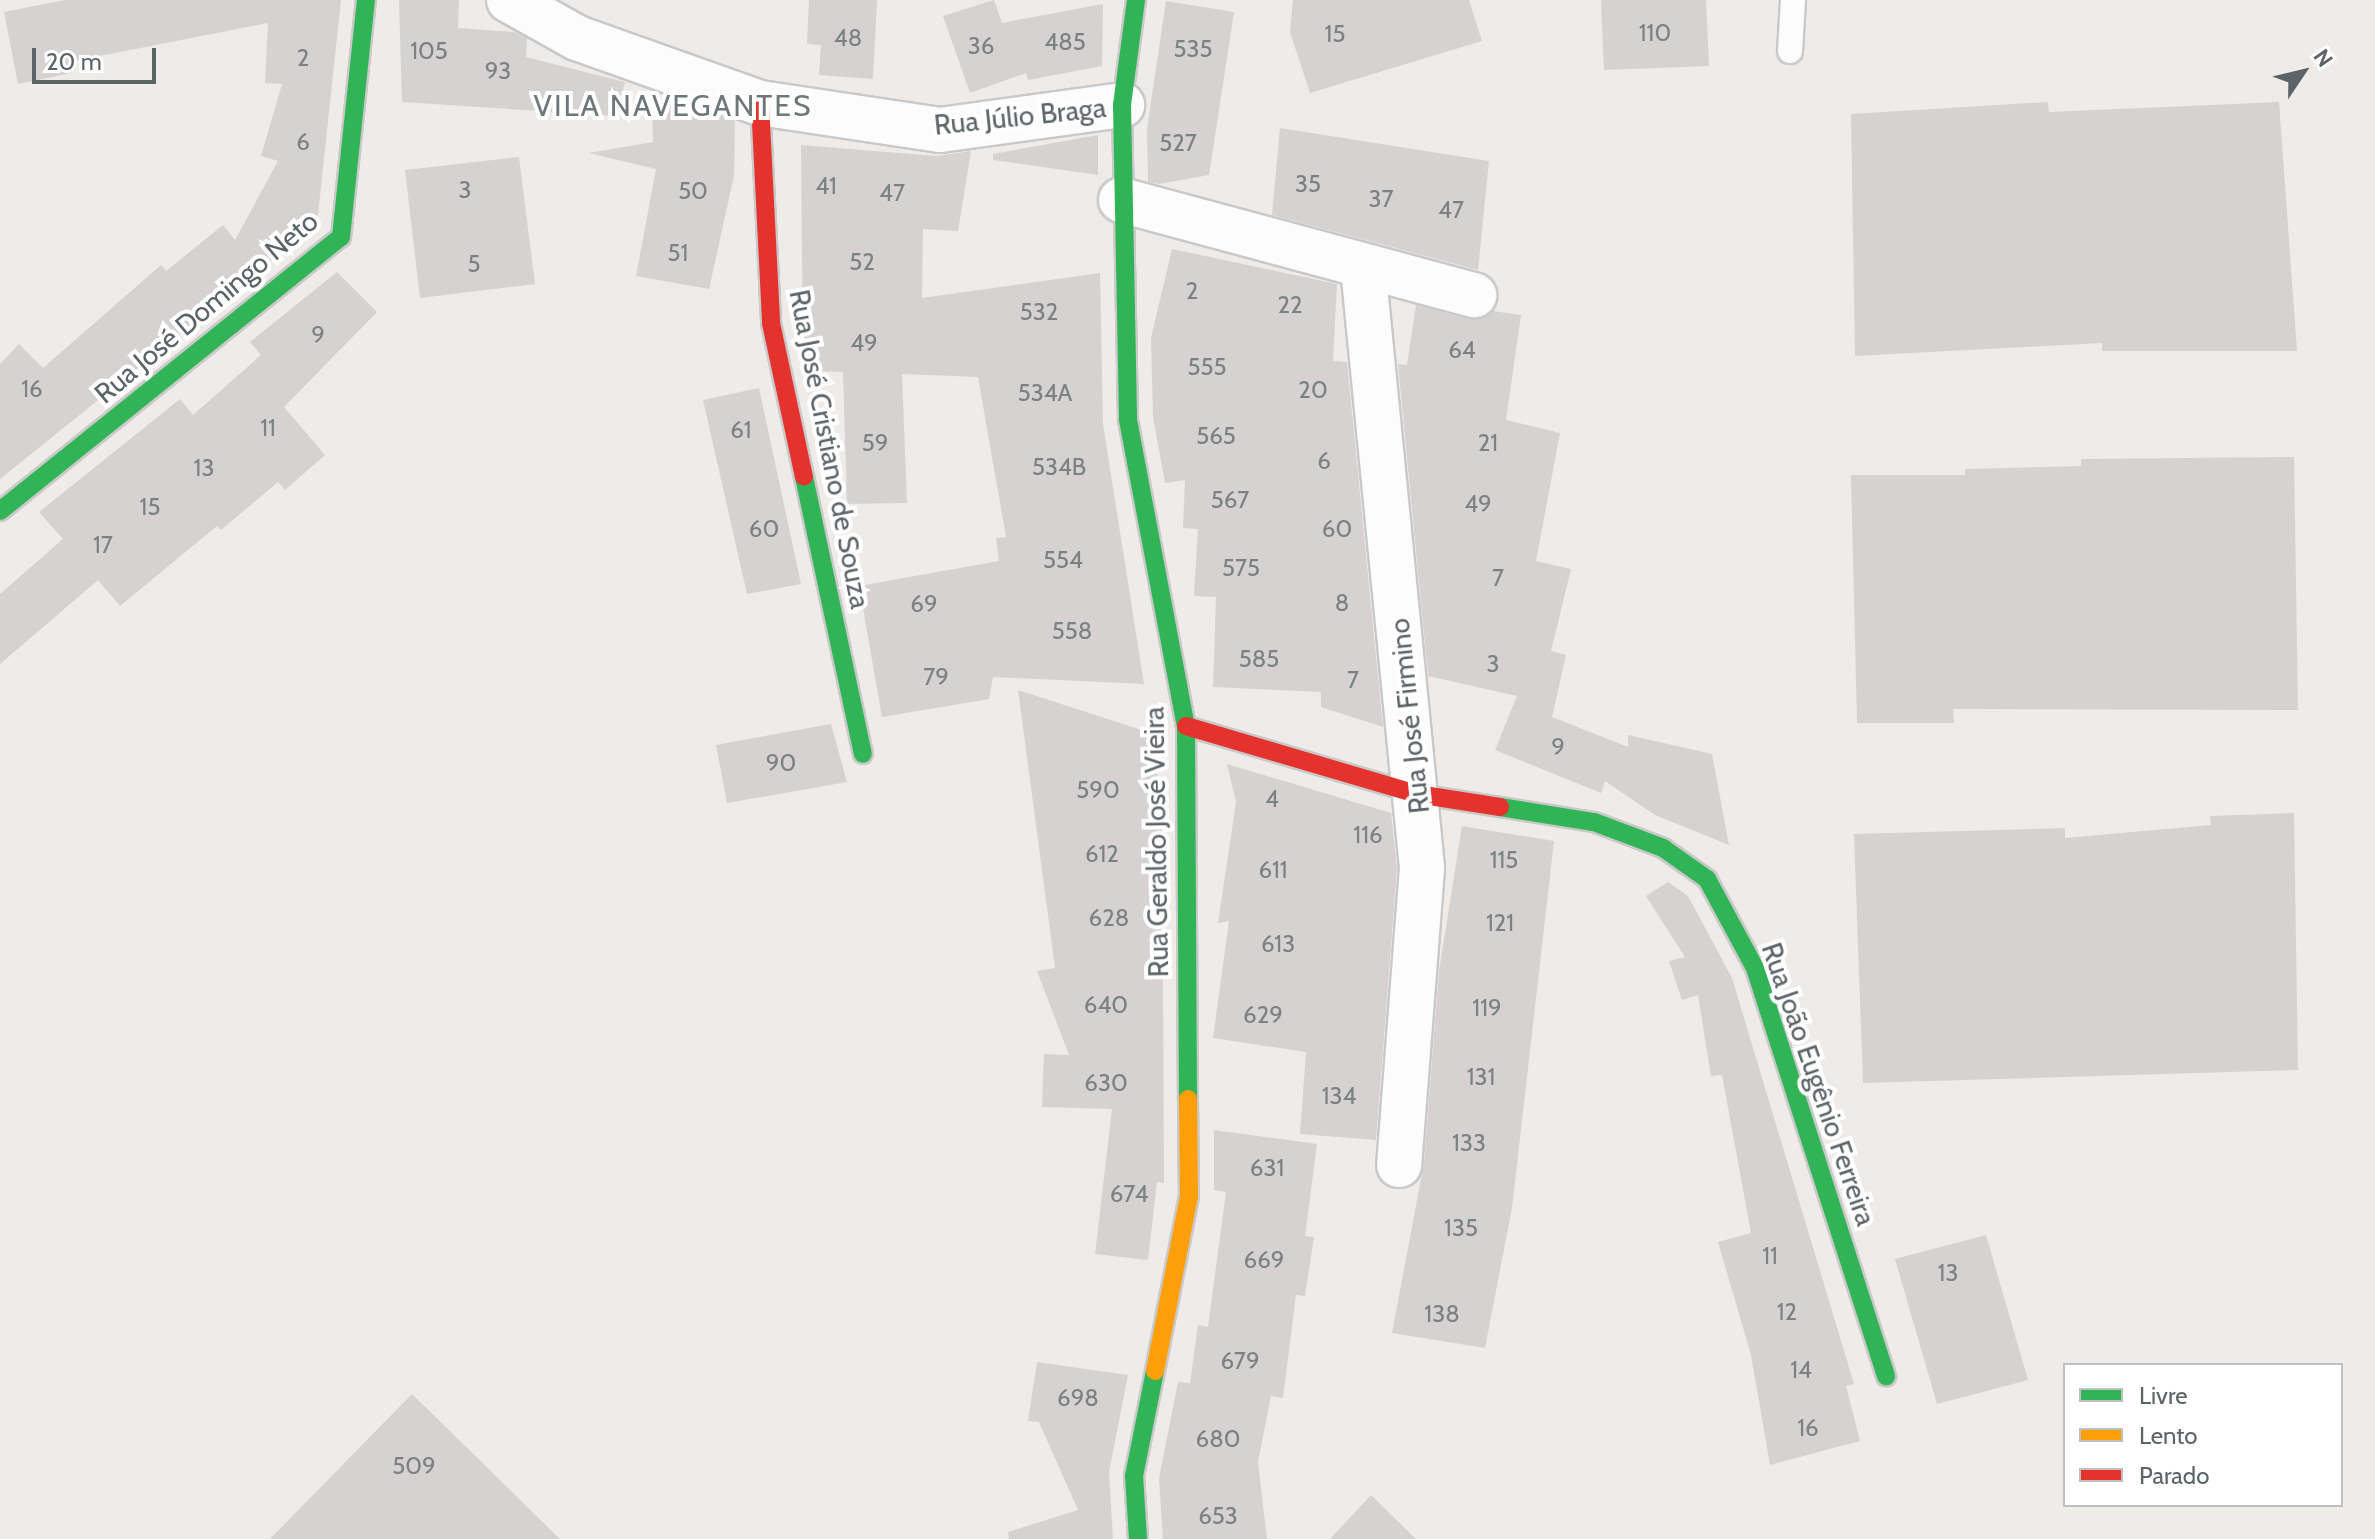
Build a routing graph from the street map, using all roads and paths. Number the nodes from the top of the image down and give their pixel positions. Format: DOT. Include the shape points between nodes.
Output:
graph roads {
  1 [pos="366,0"];
  2 [pos="509,0"];
  3 [pos="1136,0"];
  4 [pos="1793,0"];
  5 [pos="1790,51"];
  6 [pos="760,103"];
  7 [pos="1122,105"];
  8 [pos="1121,200"];
  9 [pos="1363,267"];
  10 [pos="1474,295"];
  11 [pos="0,511"];
  12 [pos="1186,726"];
  13 [pos="863,754"];
  14 [pos="1417,794"];
  15 [pos="1399,1165"];
  16 [pos="1886,1377"];
  17 [pos="1138,1539"];
  1 -- 11 [label="street, Rua José Domingo Neto" via="341,237"];
  2 -- 6 [label="street, Rua Júlio Braga" via="577,38"];
  3 -- 7 [label="street, Rua Geraldo José Vieira"];
  4 -- 5 [label="lane"];
  6 -- 7 [label="street, Rua Júlio Braga" via="940,130"];
  6 -- 13 [label="street, Rua José Cristiano de Souza" via="771,323"];
  7 -- 8 [label="street, Rua Geraldo José Vieira"];
  8 -- 9 [label="street"];
  8 -- 12 [label="street, Rua Geraldo José Vieira" via="1128,420"];
  9 -- 10 [label="street"];
  9 -- 14 [label="street, Rua José Firmino"];
  12 -- 14 [label="street, Rua João Eugênio Ferreira"];
  12 -- 17 [label="street, Rua Geraldo José Vieira" via="1189,1196 1134,1476"];
  14 -- 15 [label="street, Rua José Firmino" via="1422,868"];
  14 -- 16 [label="street, Rua João Eugênio Ferreira" via="1594,822 1663,848 1707,879 1755,968"];
}
